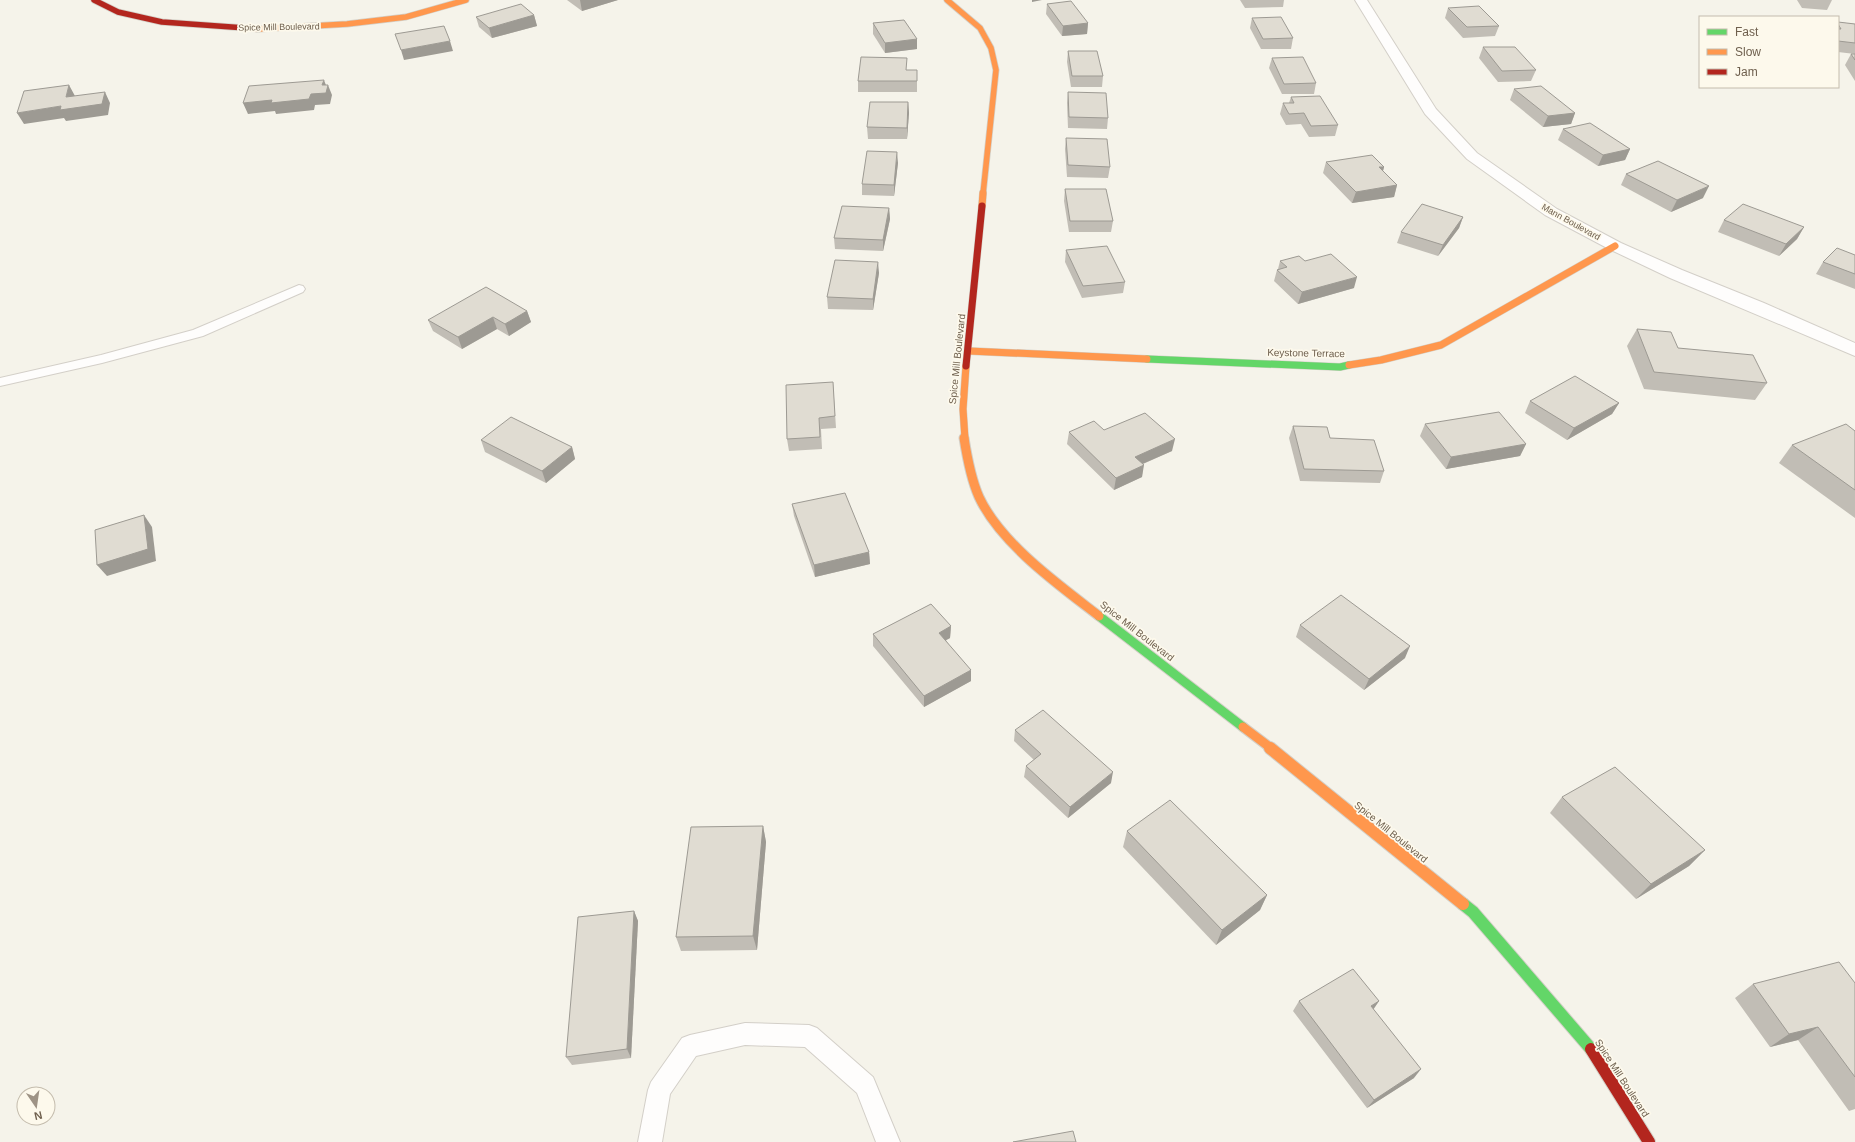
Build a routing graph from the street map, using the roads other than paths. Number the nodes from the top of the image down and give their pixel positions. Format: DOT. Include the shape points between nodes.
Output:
graph roads {
  1 [pos="94,0"];
  2 [pos="466,0"];
  3 [pos="947,0"];
  4 [pos="1361,0"];
  5 [pos="1615,246"];
  6 [pos="299,289"];
  7 [pos="1855,350"];
  8 [pos="969,351"];
  9 [pos="0,382"];
  10 [pos="650,1142"];
  11 [pos="888,1142"];
  12 [pos="1649,1142"];
  1 -- 2 [label="street, Spice Mill Boulevard" via="118,12 162,22 251,29 347,24 399,18"];
  3 -- 8 [label="street, Spice Mill Boulevard" via="980,28 991,48 996,70"];
  4 -- 5 [label="street, Mann Boulevard" via="1430,111 1472,156 1551,212"];
  5 -- 7 [label="street, Mann Boulevard"];
  5 -- 8 [label="street, Keystone Terrace" via="1441,345 1382,360 1340,367"];
  6 -- 9 [label="lane" via="198,333 102,359"];
  8 -- 12 [label="street, Spice Mill Boulevard" via="962,409 966,456 980,499 1005,533 1045,574 1304,774 1473,912 1596,1054"];
  10 -- 11 [label="lane" via="659,1090 690,1046 745,1034 809,1036 865,1085"];
}
